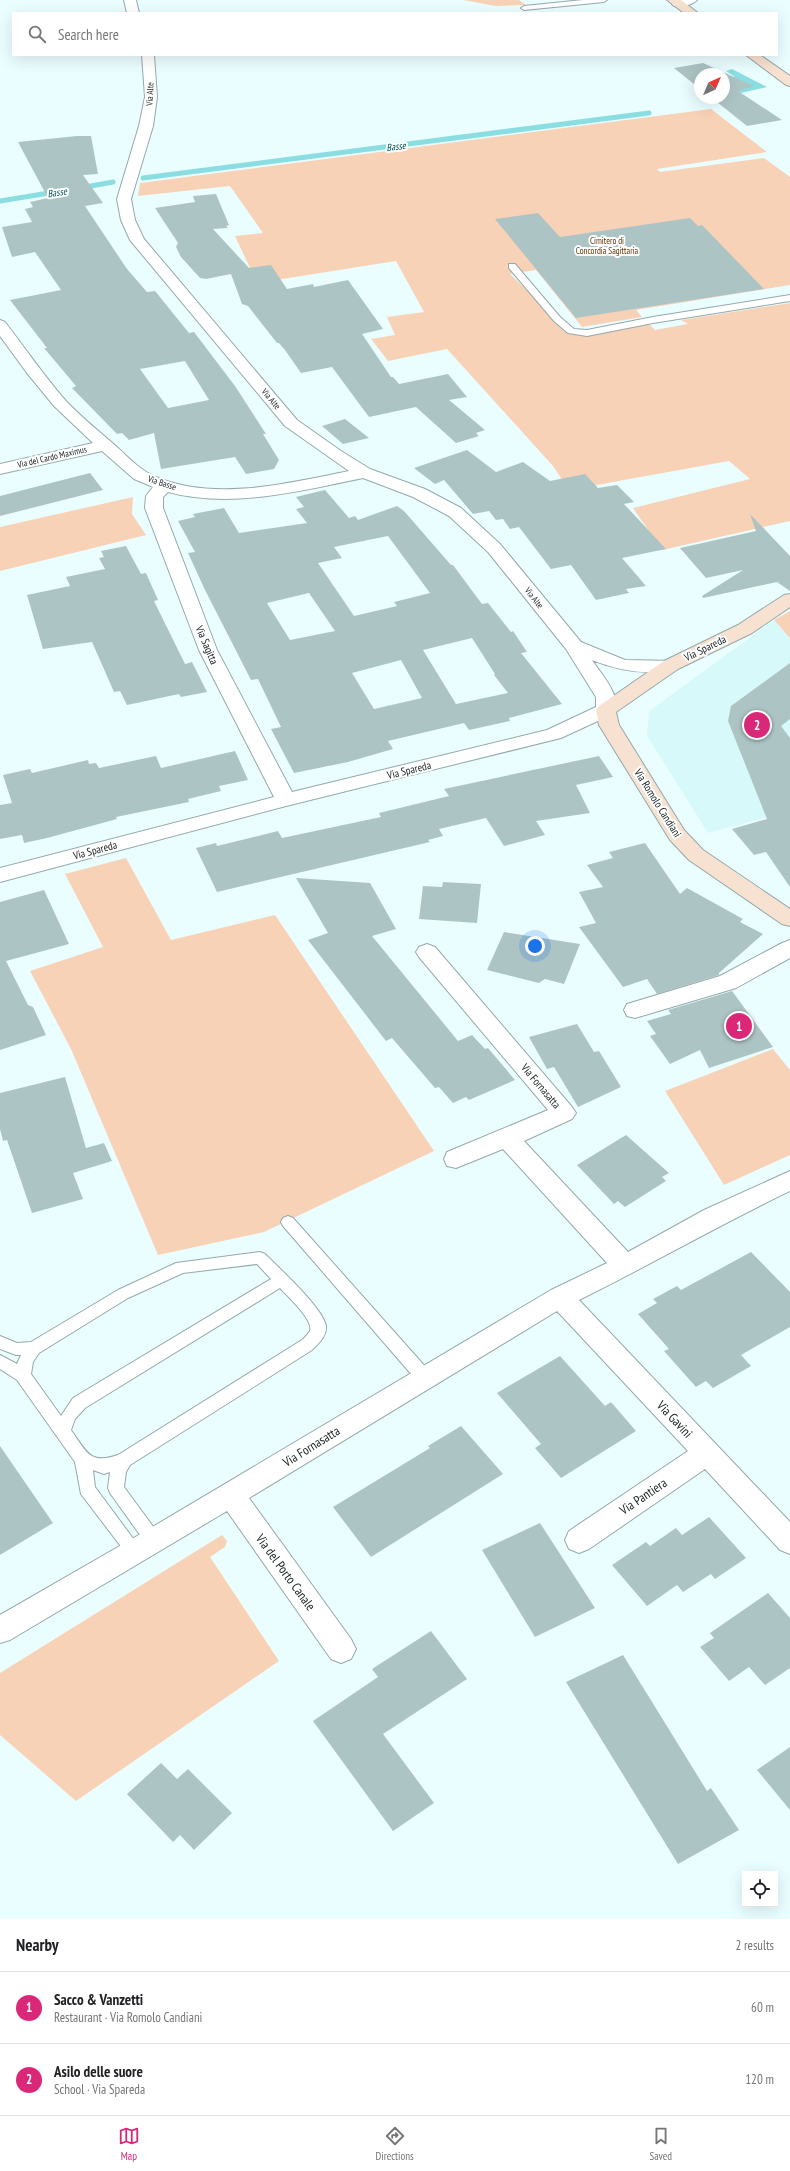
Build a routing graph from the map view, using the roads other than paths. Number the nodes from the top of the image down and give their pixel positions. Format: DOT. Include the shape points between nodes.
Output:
graph roads {
  1 [pos="130,0"];
  2 [pos="604,0"];
  3 [pos="691,0"];
  4 [pos="676,2"];
  5 [pos="524,8"];
  6 [pos="133,12"];
  7 [pos="691,12"];
  8 [pos="148,56"];
  9 [pos="753,56"];
  10 [pos="790,82"];
  11 [pos="512,266"];
  12 [pos="790,298"];
  13 [pos="0,325"];
  14 [pos="105,445"];
  15 [pos="0,469"];
  16 [pos="364,473"];
  17 [pos="165,485"];
  18 [pos="790,599"];
  19 [pos="574,646"];
  20 [pos="672,665"];
  21 [pos="606,710"];
  22 [pos="286,800"];
  23 [pos="0,876"];
  24 [pos="790,919"];
  25 [pos="790,948"];
  26 [pos="427,952"];
  27 [pos="635,1010"];
  28 [pos="507,1138"];
  29 [pos="456,1159"];
  30 [pos="790,1180"];
  31 [pos="288,1222"];
  32 [pos="625,1266"];
  33 [pos="281,1280"];
  34 [pos="560,1297"];
  35 [pos="0,1342"];
  36 [pos="34,1348"];
  37 [pos="0,1361"];
  38 [pos="22,1375"];
  39 [pos="424,1377"];
  40 [pos="62,1431"];
  41 [pos="707,1452"];
  42 [pos="83,1460"];
  43 [pos="124,1460"];
  44 [pos="231,1495"];
  45 [pos="579,1540"];
  46 [pos="790,1541"];
  47 [pos="144,1547"];
  48 [pos="0,1630"];
  49 [pos="341,1649"];
  1 -- 6 [label="street"];
  2 -- 5 [label="lane"];
  3 -- 4 [label="street"];
  4 -- 7 [label="street"];
  8 -- 16 [label="street, Via Alte" via="150,104 124,199 128,220 137,240 291,423 335,456"];
  9 -- 10 [label="street"];
  11 -- 12 [label="lane" via="557,319 571,331 587,333"];
  13 -- 14 [label="street, Via Basse" via="53,396"];
  14 -- 15 [label="street, Via del Cardo Maximus"];
  14 -- 17 [label="street, Via Basse" via="138,474"];
  16 -- 17 [label="street, Via Basse" via="247,492 215,494"];
  16 -- 19 [label="street, Via Alte" via="419,493 455,512 494,548"];
  17 -- 22 [label="street, Via Sagitta" via="155,496 154,508 208,650"];
  18 -- 20 [label="street, Via Spareda" via="745,629"];
  19 -- 20 [label="street, Via Alte" via="622,665"];
  19 -- 21 [label="street, Via Alte" via="606,696"];
  20 -- 21 [label="street, Via Spareda"];
  21 -- 22 [label="street, Via Spareda" via="554,734"];
  21 -- 24 [label="street, Via Romolo Candiani" via="609,725 677,836 696,855"];
  22 -- 23 [label="street, Via Spareda"];
  25 -- 27 [label="street" via="728,982"];
  26 -- 28 [label="street, Via Fornasatta" via="564,1113"];
  28 -- 29 [label="street"];
  28 -- 32 [label="street"];
  30 -- 32 [label="street, Via Fornasatta" via="713,1217"];
  31 -- 39 [label="lane"];
  32 -- 34 [label="street, Via Fornasatta"];
  33 -- 36 [label="lane" via="260,1258 181,1267 123,1294"];
  33 -- 40 [label="lane" via="79,1403"];
  33 -- 43 [label="lane" via="306,1306 318,1326 317,1334 307,1345"];
  34 -- 39 [label="street, Via Fornasatta"];
  34 -- 41 [label="street, Via Gavini"];
  35 -- 36 [label="lane" via="16,1349"];
  36 -- 38 [label="lane" via="26,1360"];
  37 -- 38 [label="lane"];
  38 -- 40 [label="lane"];
  39 -- 44 [label="street, Via Fornasatta"];
  40 -- 42 [label="lane"];
  41 -- 45 [label="street, Via Pantiera"];
  41 -- 46 [label="street, Via Gavini"];
  42 -- 43 [label="lane" via="104,1466"];
  42 -- 47 [label="lane" via="88,1489"];
  43 -- 47 [label="lane" via="118,1472 116,1488"];
  44 -- 47 [label="street, Via Fornasatta"];
  44 -- 49 [label="street, Via del Porto Canale"];
  47 -- 48 [label="street, Via Fornasatta"];
}
